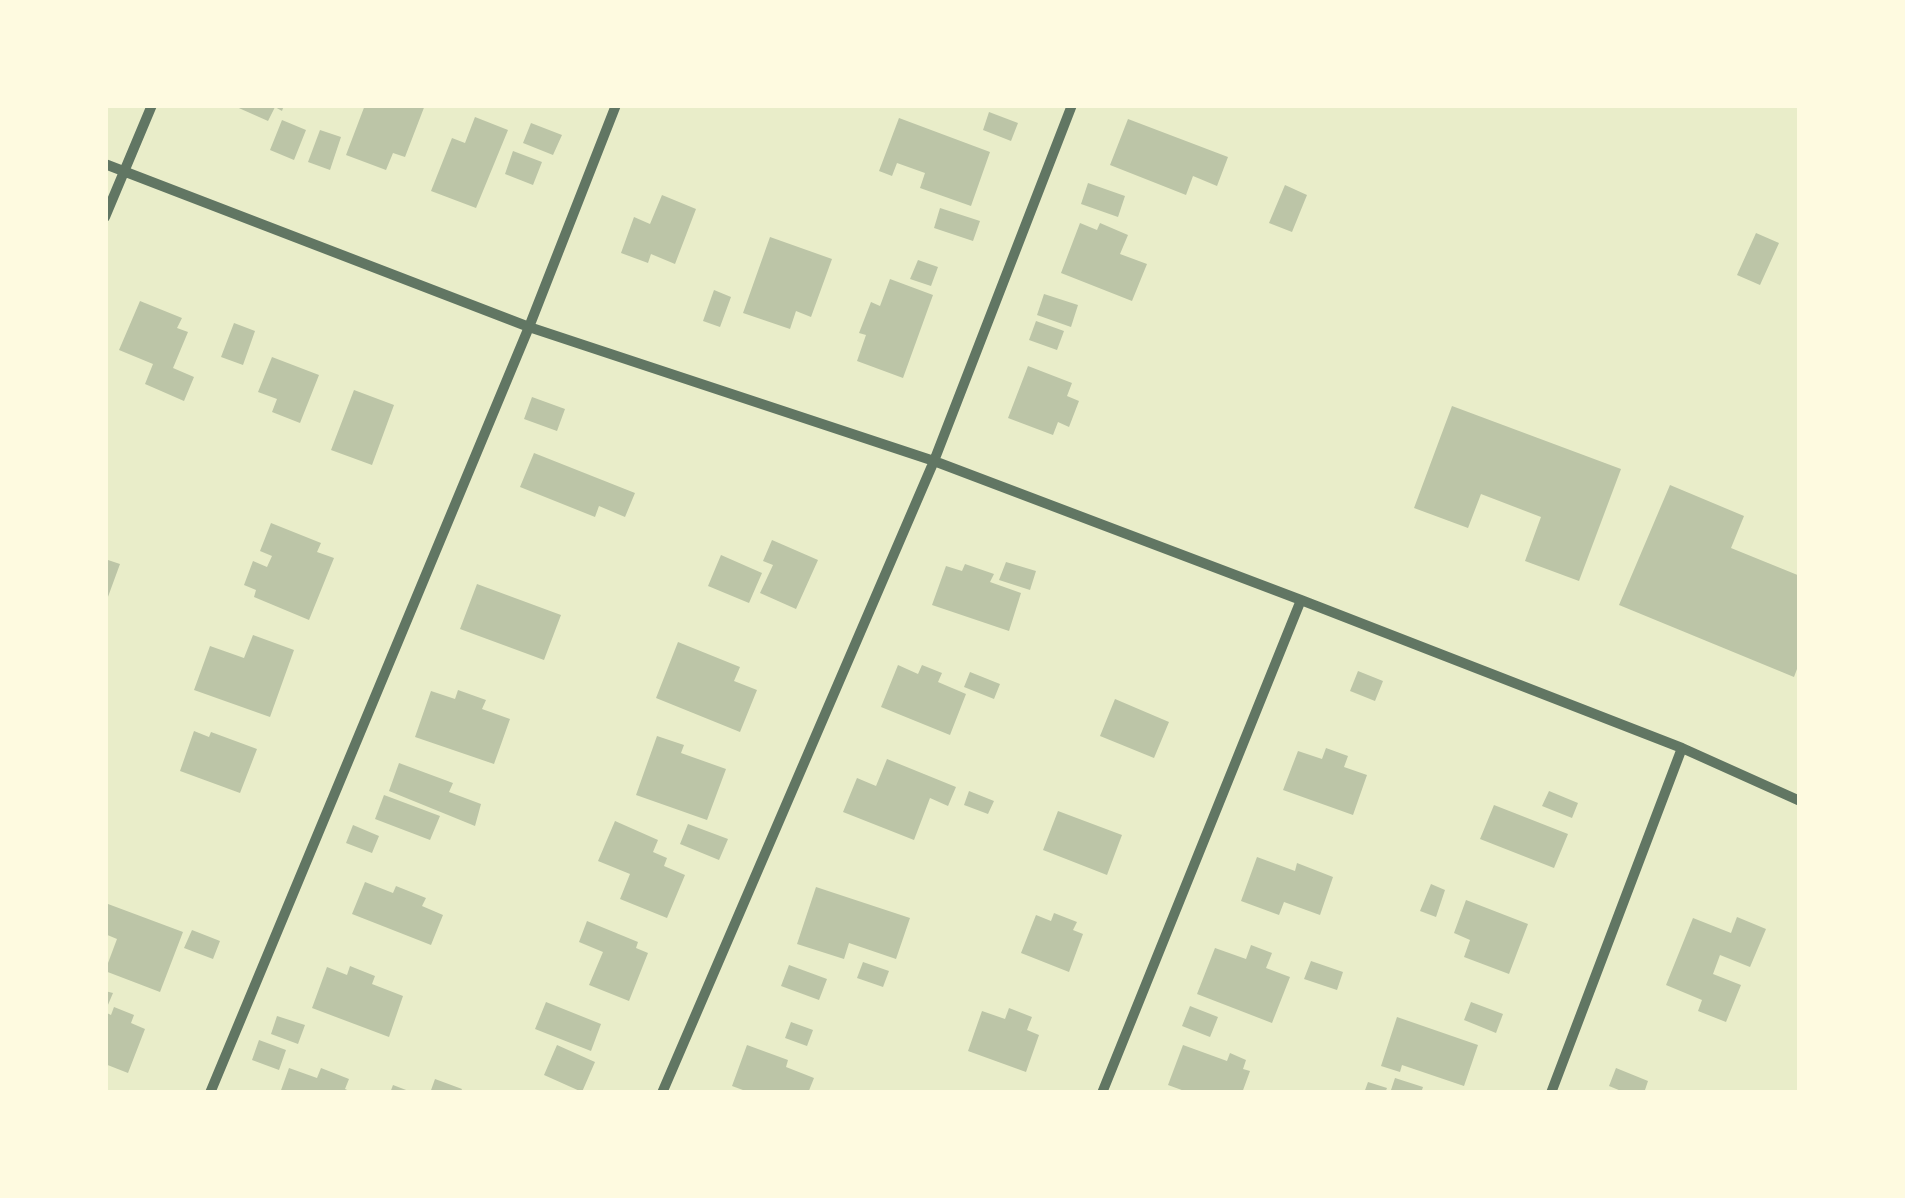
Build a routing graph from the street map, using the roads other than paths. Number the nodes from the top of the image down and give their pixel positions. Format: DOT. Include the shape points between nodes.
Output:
graph roads {
  1 [pos="152,105"];
  2 [pos="616,105"];
  3 [pos="1072,105"];
  4 [pos="105,164"];
  5 [pos="123,171"];
  6 [pos="105,216"];
  7 [pos="529,328"];
  8 [pos="934,461"];
  9 [pos="1301,600"];
  10 [pos="1682,748"];
  11 [pos="1800,801"];
  12 [pos="210,1093"];
  13 [pos="662,1093"];
  14 [pos="1102,1093"];
  15 [pos="1551,1093"];
  1 -- 5 [label="street"];
  2 -- 7 [label="street"];
  3 -- 8 [label="street"];
  4 -- 5 [label="street"];
  5 -- 6 [label="street"];
  5 -- 7 [label="street"];
  7 -- 8 [label="street"];
  7 -- 12 [label="street"];
  8 -- 9 [label="street"];
  8 -- 13 [label="street"];
  9 -- 10 [label="street"];
  9 -- 14 [label="street"];
  10 -- 11 [label="street"];
  10 -- 15 [label="street"];
}
